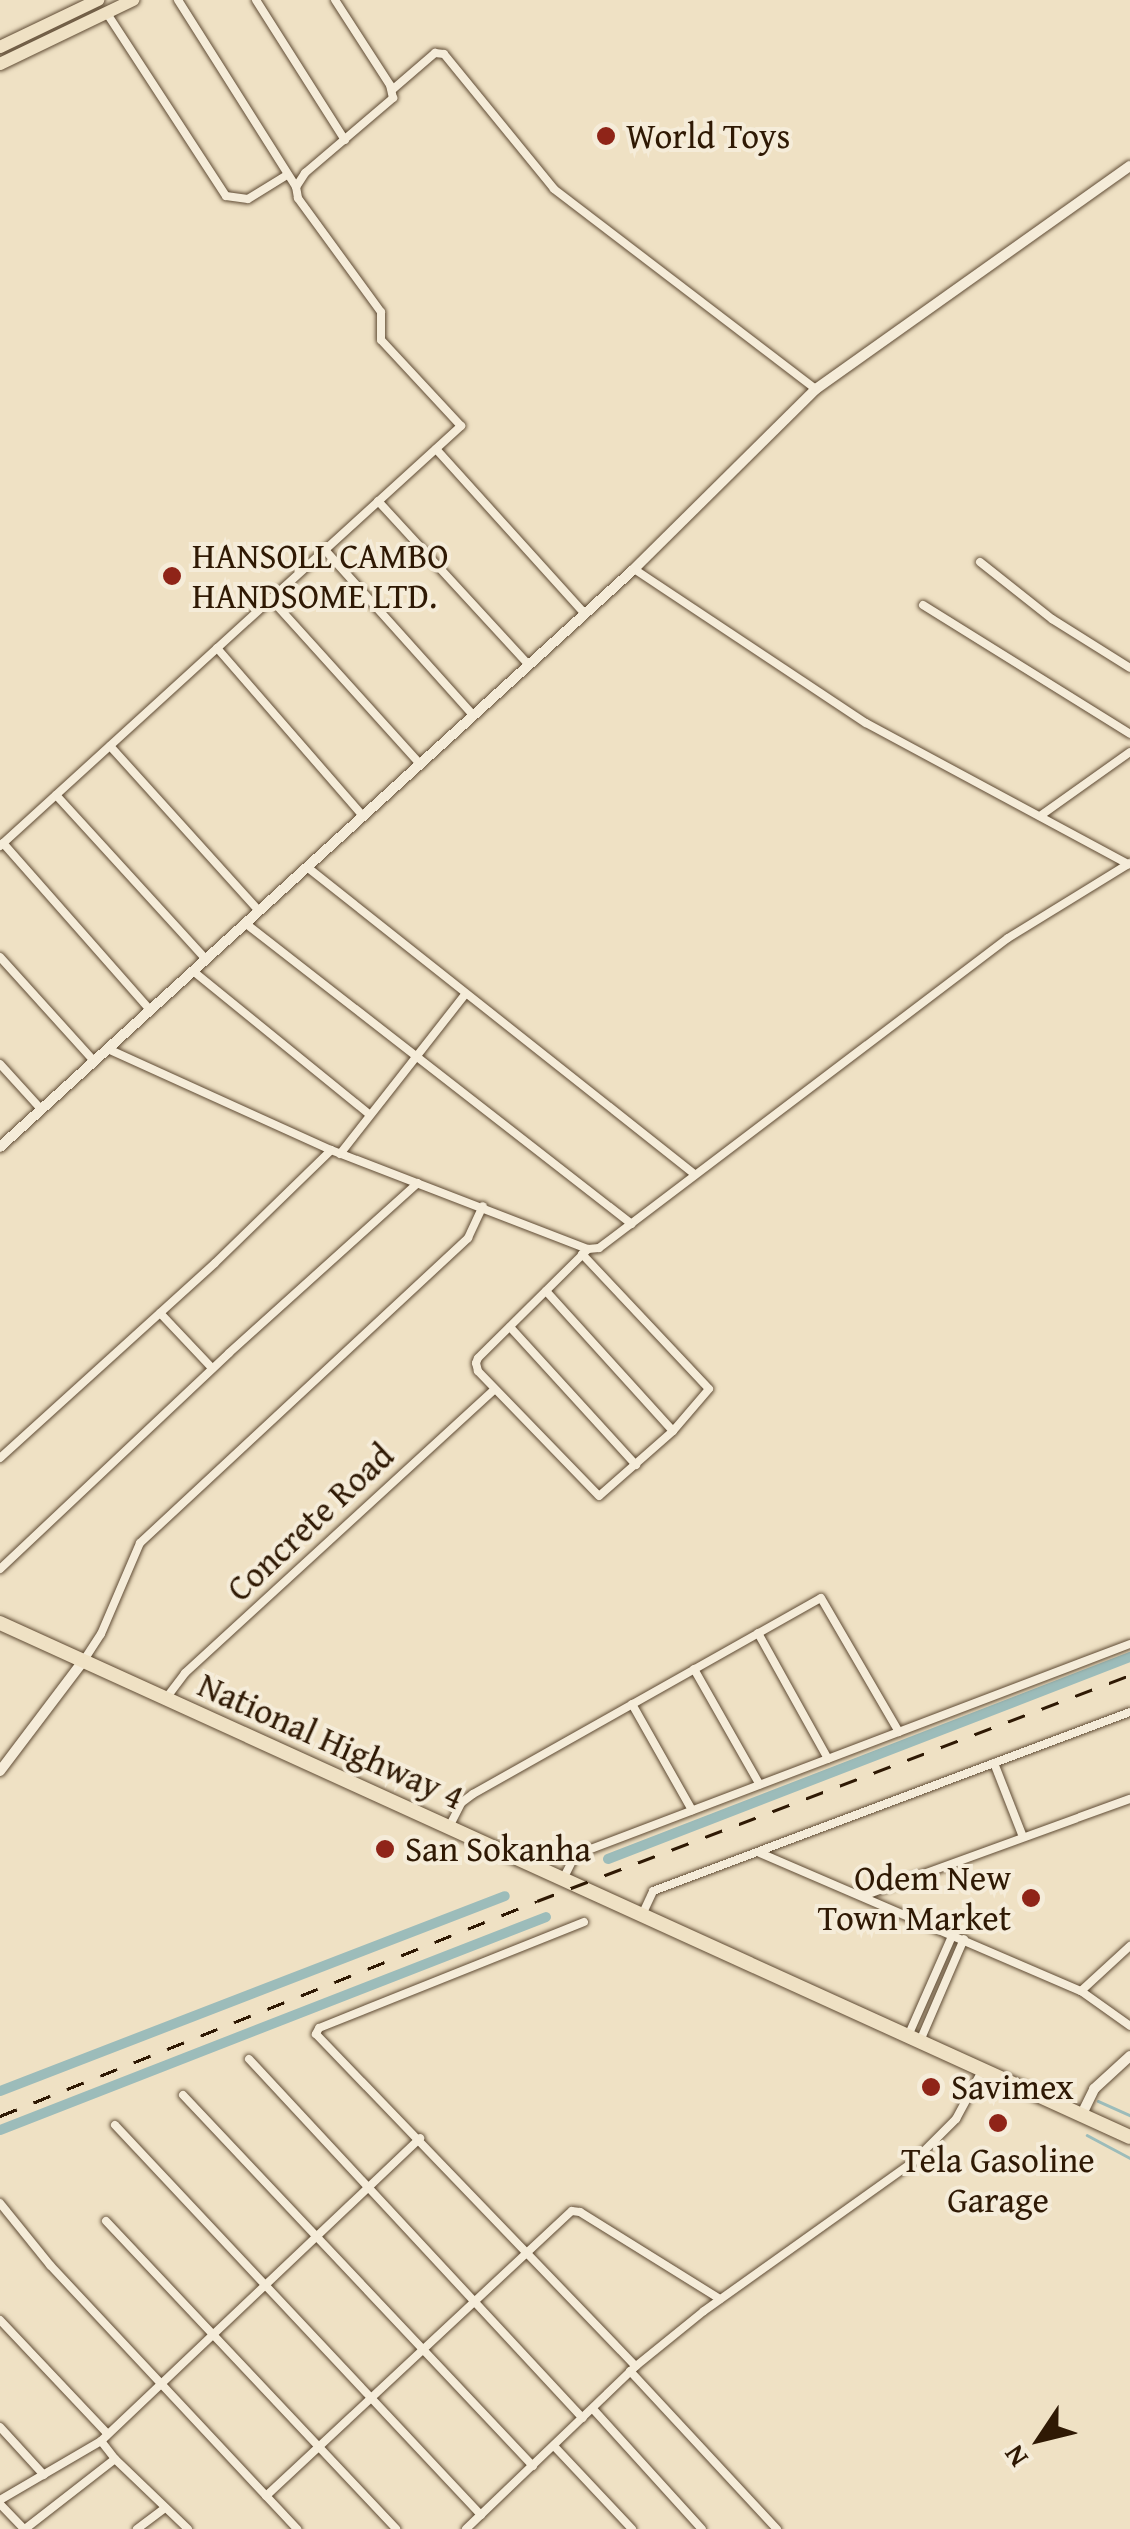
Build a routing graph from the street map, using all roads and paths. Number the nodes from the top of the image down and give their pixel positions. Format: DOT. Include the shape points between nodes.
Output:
graph roads {
  1 [pos="98,0"];
  2 [pos="133,0"];
  3 [pos="178,0"];
  4 [pos="256,0"];
  5 [pos="334,0"];
  6 [pos="108,15"];
  7 [pos="0,47"];
  8 [pos="0,64"];
  9 [pos="392,90"];
  10 [pos="345,140"];
  11 [pos="1130,166"];
  12 [pos="287,174"];
  13 [pos="296,188"];
  14 [pos="816,389"];
  15 [pos="436,449"];
  16 [pos="378,501"];
  17 [pos="325,550"];
  18 [pos="980,562"];
  19 [pos="634,568"];
  20 [pos="271,599"];
  21 [pos="922,605"];
  22 [pos="585,614"];
  23 [pos="217,648"];
  24 [pos="529,664"];
  25 [pos="1130,668"];
  26 [pos="473,715"];
  27 [pos="1130,734"];
  28 [pos="110,746"];
  29 [pos="1130,752"];
  30 [pos="420,764"];
  31 [pos="56,795"];
  32 [pos="363,816"];
  33 [pos="1040,816"];
  34 [pos="2,845"];
  35 [pos="1129,863"];
  36 [pos="307,867"];
  37 [pos="259,911"];
  38 [pos="245,923"];
  39 [pos="0,957"];
  40 [pos="206,960"];
  41 [pos="193,971"];
  42 [pos="464,996"];
  43 [pos="150,1010"];
  44 [pos="108,1049"];
  45 [pos="414,1058"];
  46 [pos="94,1061"];
  47 [pos="0,1064"];
  48 [pos="41,1109"];
  49 [pos="370,1115"];
  50 [pos="0,1147"];
  51 [pos="336,1152"];
  52 [pos="694,1174"];
  53 [pos="418,1182"];
  54 [pos="483,1206"];
  55 [pos="632,1224"];
  56 [pos="585,1252"];
  57 [pos="546,1291"];
  58 [pos="160,1313"];
  59 [pos="510,1327"];
  60 [pos="212,1368"];
  61 [pos="495,1389"];
  62 [pos="672,1431"];
  63 [pos="0,1458"];
  64 [pos="636,1464"];
  65 [pos="0,1569"];
  66 [pos="0,1623"];
  67 [pos="758,1633"];
  68 [pos="1130,1644"];
  69 [pos="84,1660"];
  70 [pos="694,1669"];
  71 [pos="166,1700"];
  72 [pos="632,1704"];
  73 [pos="1128,1712"];
  74 [pos="1130,1725"];
  75 [pos="899,1732"];
  76 [pos="828,1759"];
  77 [pos="994,1762"];
  78 [pos="0,1771"];
  79 [pos="760,1784"];
  80 [pos="1130,1799"];
  81 [pos="692,1810"];
  82 [pos="450,1827"];
  83 [pos="1023,1837"];
  84 [pos="760,1853"];
  85 [pos="563,1879"];
  86 [pos="863,1896"];
  87 [pos="642,1915"];
  88 [pos="584,1922"];
  89 [pos="952,1934"];
  90 [pos="964,1940"];
  91 [pos="1130,1946"];
  92 [pos="1081,1991"];
  93 [pos="1130,2026"];
  94 [pos="914,2038"];
  95 [pos="1130,2056"];
  96 [pos="249,2059"];
  97 [pos="982,2070"];
  98 [pos="183,2095"];
  99 [pos="1082,2114"];
  100 [pos="115,2125"];
  101 [pos="1130,2137"];
  102 [pos="420,2138"];
  103 [pos="366,2187"];
  104 [pos="0,2203"];
  105 [pos="106,2220"];
  106 [pos="315,2235"];
  107 [pos="528,2251"];
  108 [pos="264,2282"];
  109 [pos="720,2299"];
  110 [pos="473,2302"];
  111 [pos="0,2320"];
  112 [pos="211,2334"];
  113 [pos="424,2350"];
  114 [pos="633,2369"];
  115 [pos="160,2382"];
  116 [pos="374,2399"];
  117 [pos="592,2409"];
  118 [pos="583,2418"];
  119 [pos="0,2427"];
  120 [pos="104,2436"];
  121 [pos="554,2446"];
  122 [pos="320,2450"];
  123 [pos="115,2460"];
  124 [pos="533,2466"];
  125 [pos="44,2475"];
  126 [pos="266,2496"];
  127 [pos="0,2502"];
  128 [pos="165,2508"];
  129 [pos="481,2515"];
  130 [pos="25,2529"];
  131 [pos="137,2529"];
  132 [pos="188,2529"];
  133 [pos="297,2529"];
  134 [pos="396,2529"];
  135 [pos="466,2529"];
  136 [pos="632,2529"];
  137 [pos="702,2529"];
  138 [pos="776,2529"];
  1 -- 7 [label="main road"];
  2 -- 6 [label="main road"];
  3 -- 12 [label="street"];
  4 -- 10 [label="street"];
  5 -- 9 [label="street"];
  6 -- 8 [label="main road"];
  6 -- 12 [label="street" via="226,196 248,199"];
  9 -- 10 [label="street" via="392,100"];
  9 -- 14 [label="street" via="444,54 554,189"];
  10 -- 13 [label="street"];
  11 -- 14 [label="street"];
  12 -- 13 [label="street"];
  13 -- 15 [label="street" via="382,312 381,340 461,426"];
  14 -- 19 [label="street"];
  15 -- 16 [label="street"];
  15 -- 22 [label="street"];
  16 -- 17 [label="street"];
  16 -- 24 [label="street"];
  17 -- 20 [label="street"];
  17 -- 26 [label="street"];
  18 -- 25 [label="street"];
  19 -- 22 [label="street"];
  19 -- 33 [label="street" via="862,720"];
  20 -- 23 [label="street"];
  20 -- 30 [label="street"];
  21 -- 27 [label="street"];
  22 -- 24 [label="street"];
  23 -- 28 [label="street"];
  23 -- 32 [label="street"];
  24 -- 26 [label="street"];
  26 -- 30 [label="street"];
  28 -- 31 [label="street"];
  28 -- 37 [label="street"];
  29 -- 33 [label="street"];
  30 -- 32 [label="street"];
  31 -- 34 [label="street"];
  31 -- 40 [label="street"];
  32 -- 36 [label="street"];
  33 -- 35 [label="street"];
  34 -- 43 [label="street"];
  35 -- 52 [label="street" via="1008,938"];
  36 -- 37 [label="street"];
  36 -- 42 [label="street"];
  37 -- 38 [label="street"];
  38 -- 40 [label="street"];
  38 -- 45 [label="street"];
  39 -- 46 [label="street"];
  40 -- 41 [label="street"];
  41 -- 43 [label="street"];
  41 -- 49 [label="street"];
  42 -- 45 [label="street"];
  42 -- 52 [label="street"];
  43 -- 44 [label="street"];
  44 -- 46 [label="street"];
  44 -- 51 [label="street"];
  45 -- 49 [label="street"];
  45 -- 55 [label="street"];
  46 -- 48 [label="street"];
  47 -- 48 [label="street"];
  48 -- 50 [label="street"];
  49 -- 51 [label="street"];
  51 -- 53 [label="street"];
  51 -- 58 [label="street"];
  52 -- 55 [label="street"];
  53 -- 54 [label="street"];
  53 -- 60 [label="street"];
  54 -- 56 [label="street"];
  54 -- 69 [label="street" via="468,1238 140,1543"];
  55 -- 56 [label="street"];
  56 -- 57 [label="street"];
  56 -- 62 [label="street" via="708,1385"];
  57 -- 59 [label="street"];
  57 -- 62 [label="street"];
  58 -- 60 [label="street"];
  58 -- 63 [label="street"];
  59 -- 61 [label="street" via="476,1363"];
  59 -- 64 [label="street"];
  60 -- 65 [label="street"];
  61 -- 64 [label="street" via="595,1494"];
  61 -- 71 [label="street, Concrete Road" via="185,1674"];
  62 -- 64 [label="street"];
  66 -- 69 [label="highway, National Highway 4"];
  67 -- 70 [label="street"];
  67 -- 75 [label="street" via="822,1598"];
  67 -- 76 [label="street"];
  68 -- 75 [label="street"];
  69 -- 71 [label="highway, National Highway 4"];
  69 -- 78 [label="street"];
  70 -- 72 [label="street"];
  70 -- 79 [label="street"];
  71 -- 82 [label="highway, National Highway 4"];
  72 -- 81 [label="street"];
  72 -- 82 [label="street" via="472,1794"];
  73 -- 74 [label="street"];
  73 -- 77 [label="street"];
  75 -- 76 [label="street"];
  76 -- 79 [label="street"];
  77 -- 83 [label="street"];
  77 -- 84 [label="street"];
  79 -- 81 [label="street"];
  80 -- 83 [label="street"];
  81 -- 85 [label="street" via="575,1855"];
  82 -- 85 [label="highway, National Highway 4"];
  83 -- 86 [label="street"];
  84 -- 86 [label="street"];
  84 -- 87 [label="street" via="653,1891"];
  85 -- 87 [label="highway, National Highway 4"];
  86 -- 89 [label="street"];
  87 -- 94 [label="highway, National Highway 4"];
  88 -- 102 [label="street" via="319,2028 318,2038"];
  89 -- 90 [label="street"];
  89 -- 94 [label="street"];
  90 -- 92 [label="street"];
  90 -- 94 [label="street"];
  91 -- 92 [label="street"];
  92 -- 93 [label="street"];
  94 -- 97 [label="highway, National Highway 4"];
  95 -- 99 [label="street" via="1094,2089"];
  96 -- 103 [label="street"];
  97 -- 99 [label="highway, National Highway 4"];
  97 -- 109 [label="street" via="956,2119 913,2162"];
  98 -- 106 [label="street"];
  99 -- 101 [label="highway, National Highway 4"];
  100 -- 108 [label="street"];
  102 -- 103 [label="street"];
  102 -- 107 [label="street"];
  103 -- 106 [label="street"];
  103 -- 110 [label="street"];
  104 -- 115 [label="street"];
  105 -- 112 [label="street"];
  106 -- 108 [label="street"];
  106 -- 113 [label="street"];
  107 -- 109 [label="street" via="576,2211"];
  107 -- 110 [label="street"];
  107 -- 114 [label="street"];
  108 -- 112 [label="street"];
  108 -- 116 [label="street"];
  109 -- 114 [label="street"];
  110 -- 113 [label="street"];
  110 -- 118 [label="street"];
  111 -- 120 [label="street"];
  112 -- 115 [label="street"];
  112 -- 122 [label="street"];
  113 -- 116 [label="street"];
  113 -- 124 [label="street"];
  114 -- 117 [label="street"];
  114 -- 138 [label="street"];
  115 -- 120 [label="street"];
  115 -- 126 [label="street"];
  116 -- 122 [label="street"];
  116 -- 129 [label="street"];
  117 -- 118 [label="street"];
  117 -- 137 [label="street"];
  118 -- 121 [label="street"];
  119 -- 125 [label="street"];
  120 -- 123 [label="street"];
  120 -- 125 [label="street"];
  121 -- 124 [label="street"];
  121 -- 136 [label="street"];
  122 -- 126 [label="street"];
  122 -- 134 [label="street"];
  123 -- 128 [label="street"];
  123 -- 130 [label="street"];
  124 -- 129 [label="street"];
  125 -- 127 [label="street"];
  126 -- 133 [label="street"];
  127 -- 130 [label="street"];
  128 -- 131 [label="street"];
  128 -- 132 [label="street"];
  129 -- 135 [label="street"];
}
